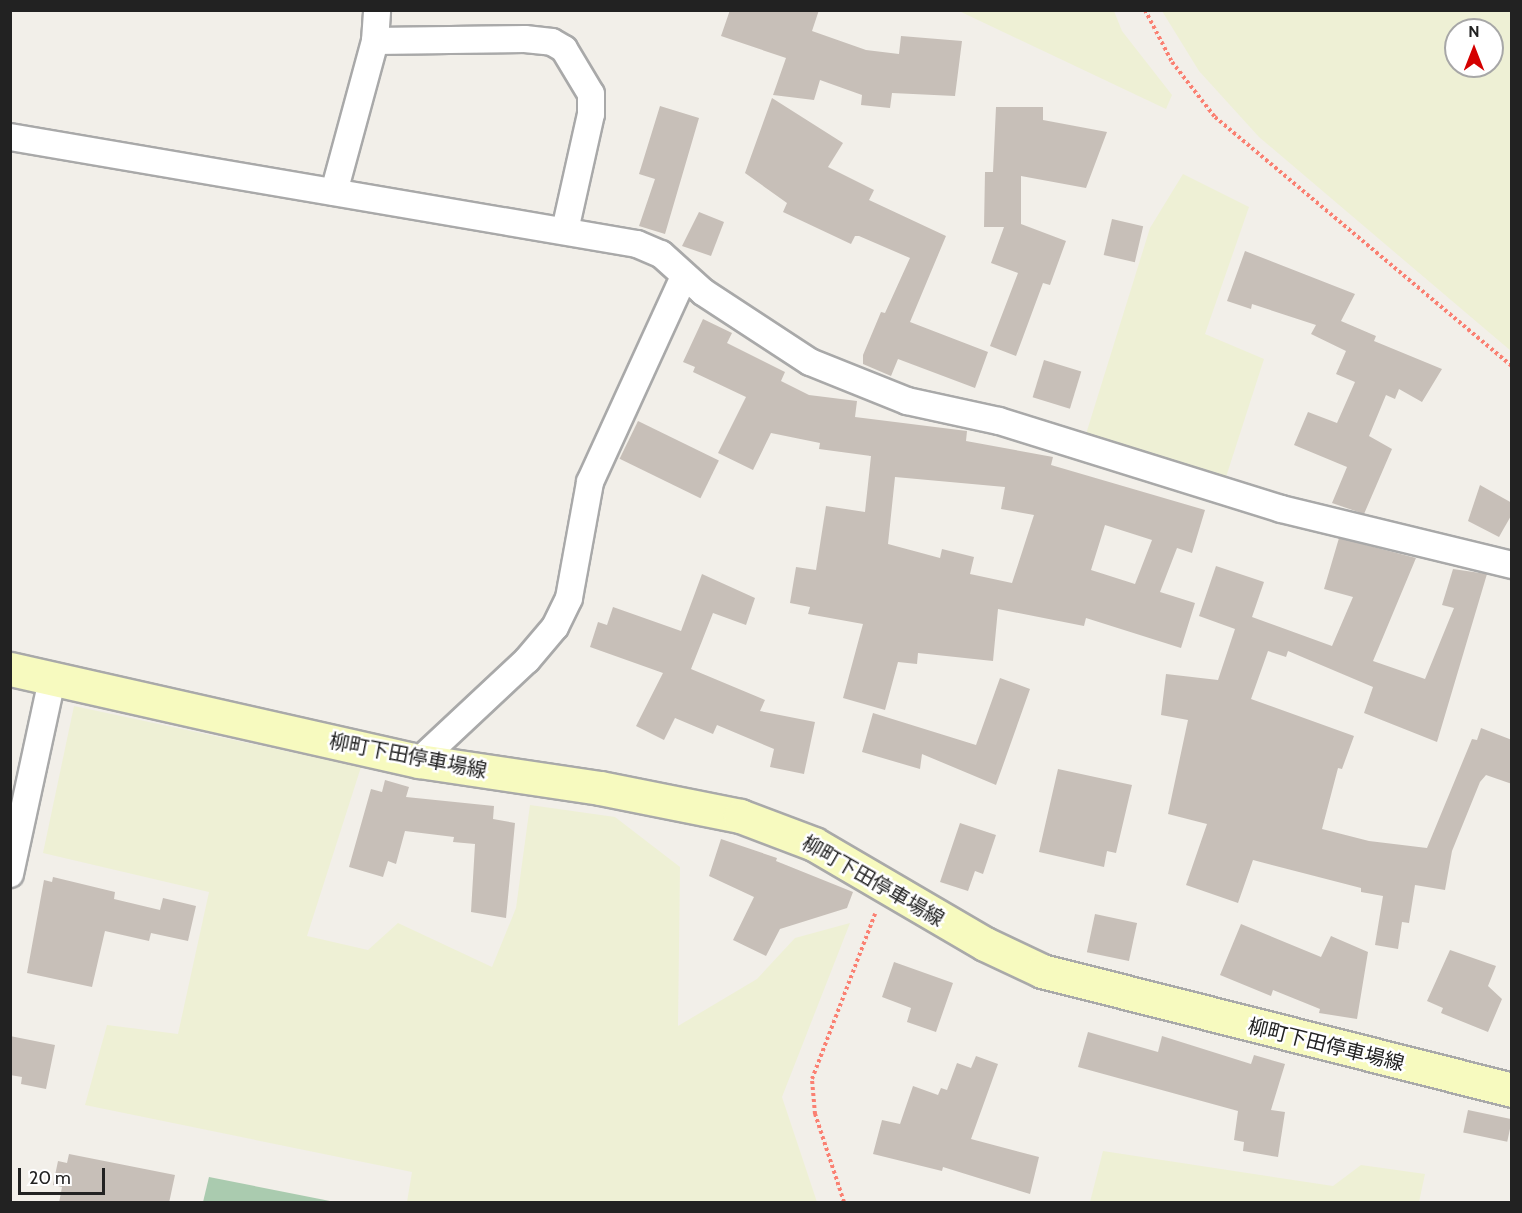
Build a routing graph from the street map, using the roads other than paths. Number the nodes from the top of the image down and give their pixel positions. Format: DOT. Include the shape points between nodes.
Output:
graph roads {
  1 [pos="378,10"];
  2 [pos="375,41"];
  3 [pos="10,137"];
  4 [pos="334,192"];
  5 [pos="565,230"];
  6 [pos="684,277"];
  7 [pos="1512,565"];
  8 [pos="10,669"];
  9 [pos="52,679"];
  10 [pos="419,761"];
  11 [pos="10,874"];
  12 [pos="1512,1090"];
  1 -- 2 [label="street"];
  2 -- 4 [label="street"];
  2 -- 5 [label="street" via="514,39 552,42 564,49 591,94 591,114"];
  3 -- 4 [label="street"];
  4 -- 5 [label="street"];
  5 -- 6 [label="street" via="637,244 661,254"];
  6 -- 7 [label="street" via="810,362 907,401 999,421 1281,508"];
  6 -- 10 [label="street" via="590,482 569,598 555,627 527,660"];
  8 -- 9 [label="main road, 柳町下田停車場線"];
  9 -- 10 [label="main road, 柳町下田停車場線"];
  9 -- 11 [label="street"];
  10 -- 12 [label="main road, 柳町下田停車場線" via="600,788 740,816 814,844 885,888 1042,971"];
}
